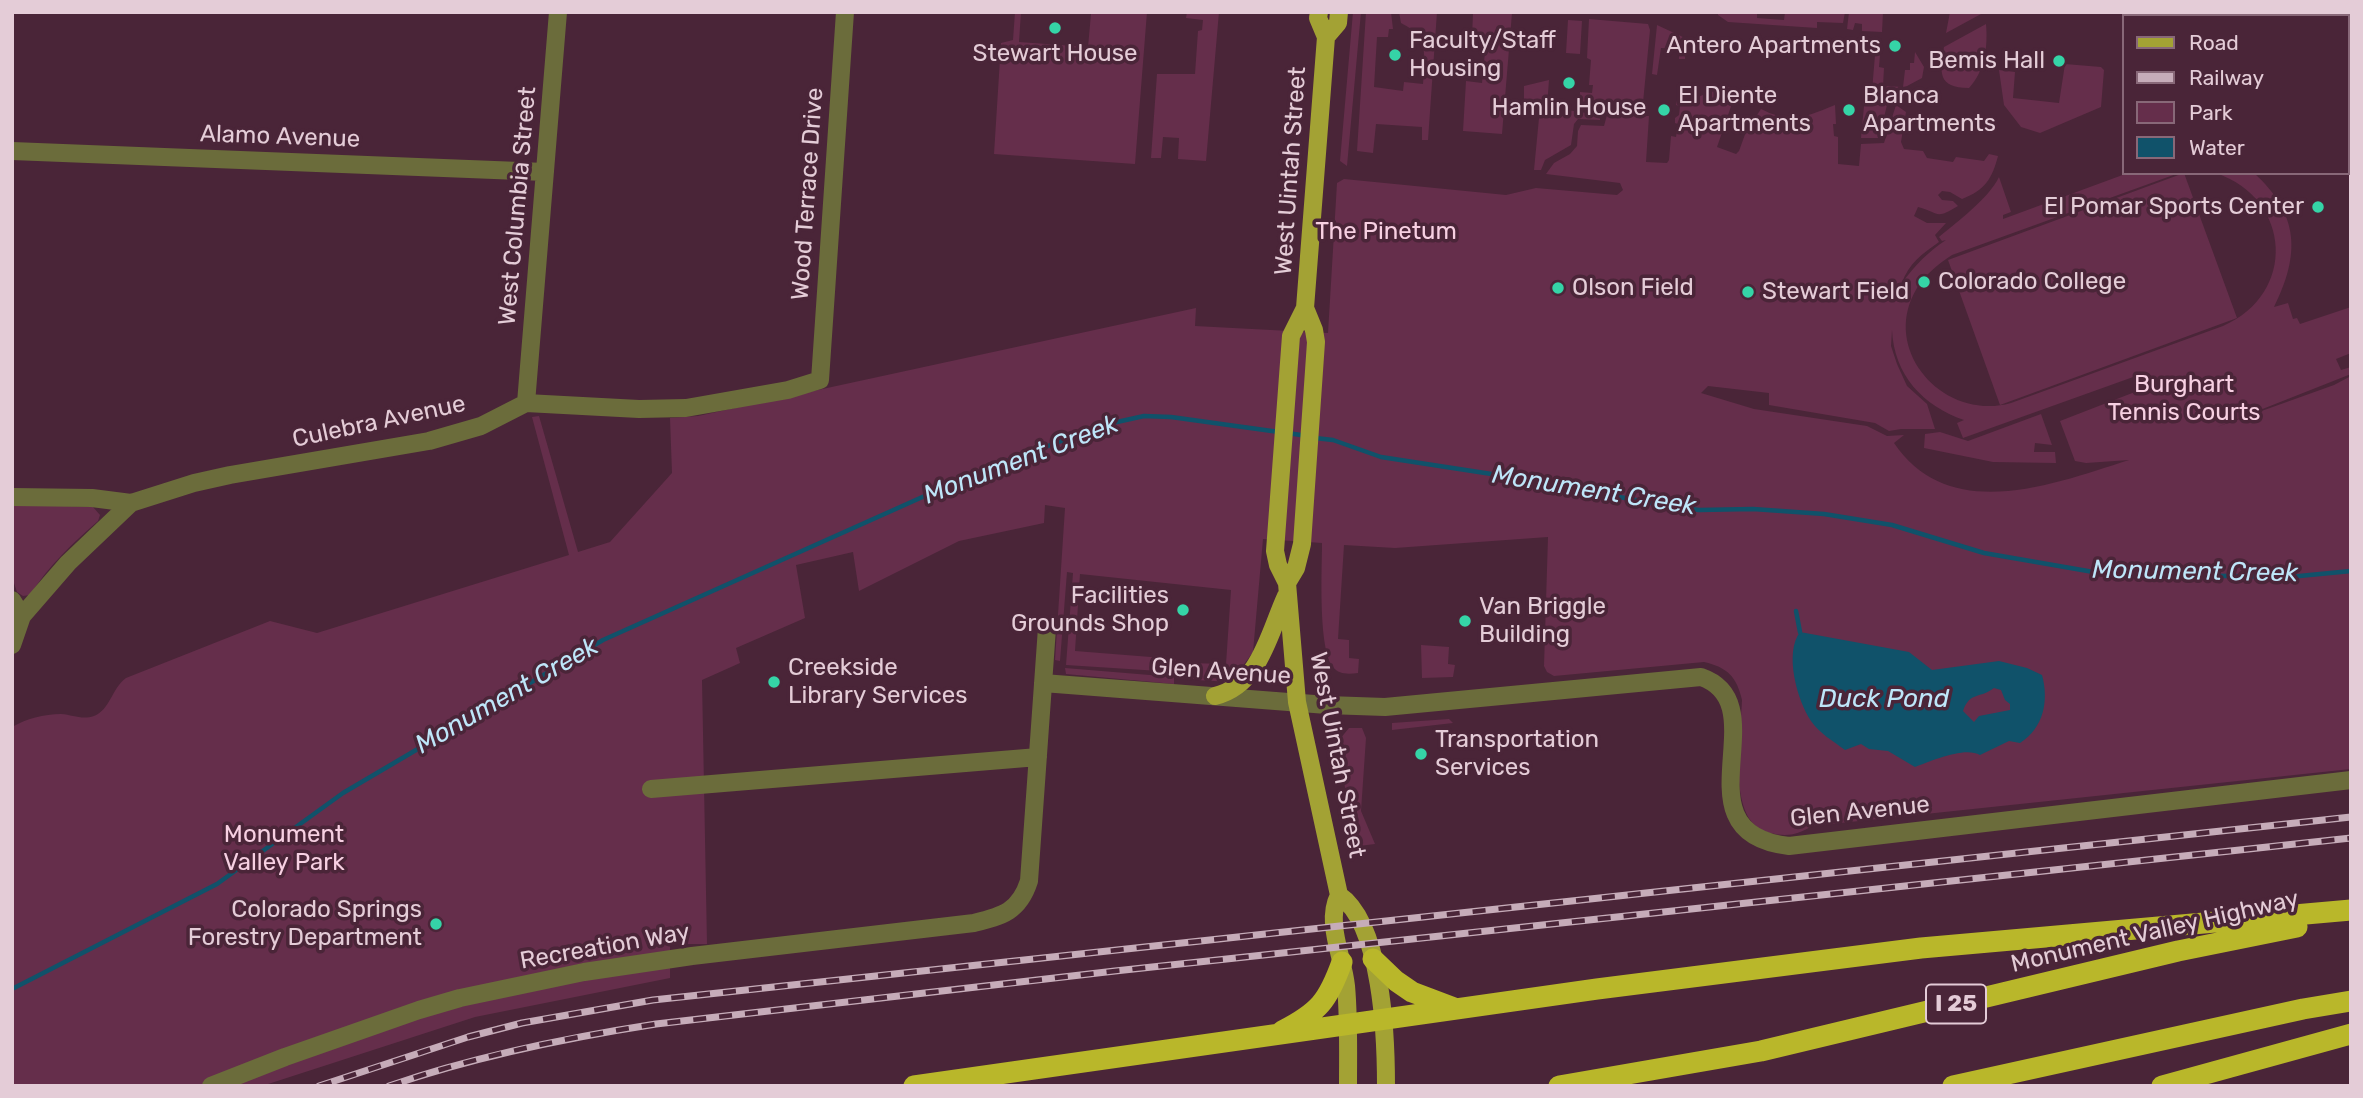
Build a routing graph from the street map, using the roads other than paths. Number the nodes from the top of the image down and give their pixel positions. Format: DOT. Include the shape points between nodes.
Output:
graph roads {
  1 [pos="558,12"];
  2 [pos="845,12"];
  3 [pos="1319,12"];
  4 [pos="1339,12"];
  5 [pos="1326,37"];
  6 [pos="12,151"];
  7 [pos="545,172"];
  8 [pos="1305,307"];
  9 [pos="526,403"];
  10 [pos="12,497"];
  11 [pos="131,503"];
  12 [pos="1288,588"];
  13 [pos="12,600"];
  14 [pos="22,616"];
  15 [pos="1047,628"];
  16 [pos="12,645"];
  17 [pos="1043,683"];
  18 [pos="1215,696"];
  19 [pos="1297,702"];
  20 [pos="1038,757"];
  21 [pos="2351,780"];
  22 [pos="651,789"];
  23 [pos="1339,895"];
  24 [pos="2351,910"];
  25 [pos="2351,916"];
  26 [pos="1373,958"];
  27 [pos="1342,962"];
  28 [pos="2351,1001"];
  29 [pos="1458,1010"];
  30 [pos="1384,1021"];
  31 [pos="1349,1026"];
  32 [pos="2351,1034"];
  33 [pos="1274,1035"];
  34 [pos="211,1086"];
  35 [pos="914,1086"];
  36 [pos="1348,1086"];
  37 [pos="1386,1086"];
  38 [pos="1559,1086"];
  39 [pos="1953,1086"];
  40 [pos="2162,1086"];
  1 -- 7 [label="street, West Columbia Street"];
  2 -- 9 [label="street, Wood Terrace Drive" via="820,380 686,408"];
  3 -- 5 [label="main road, West Uintah Street"];
  4 -- 5 [label="main road, West Uintah Street" via="1338,23"];
  5 -- 8 [label="main road, West Uintah Street"];
  6 -- 7 [label="street, Alamo Avenue"];
  7 -- 9 [label="street, West Columbia Street"];
  8 -- 12 [label="main road, West Uintah Street" via="1314,330 1314,360 1302,544"];
  8 -- 12 [label="main road, West Uintah Street" via="1293,328 1275,543"];
  9 -- 11 [label="street, Culebra Avenue" via="481,426 429,441 230,475"];
  10 -- 11 [label="street"];
  11 -- 14 [label="street, Culebra Avenue" via="68,563"];
  12 -- 18 [label="main road" via="1248,678"];
  12 -- 19 [label="main road, West Uintah Street"];
  13 -- 14 [label="street"];
  14 -- 16 [label="street, Culebra Avenue"];
  15 -- 17 [label="street"];
  17 -- 18 [label="street, Glen Avenue"];
  17 -- 20 [label="street"];
  18 -- 19 [label="street, Glen Avenue"];
  19 -- 21 [label="street, Glen Avenue" via="1403,706 1701,677 1722,688 1731,704 1730,797 1737,818 1762,841 1789,846"];
  19 -- 23 [label="main road, West Uintah Street"];
  20 -- 22 [label="street"];
  20 -- 34 [label="street, Recreation Way" via="1029,881 1024,895 1005,914 974,923 584,972 460,998"];
  23 -- 26 [label="main road, West Uintah Street" via="1361,921"];
  23 -- 27 [label="main road, West Uintah Street" via="1333,920"];
  24 -- 29 [label="highway" via="1921,947"];
  25 -- 38 [label="highway, Monument Valley Highway / I 25" via="2178,951 1761,1051"];
  26 -- 29 [label="highway" via="1412,992"];
  26 -- 30 [label="main road, West Uintah Street"];
  27 -- 31 [label="main road, West Uintah Street"];
  27 -- 33 [label="highway" via="1320,1007"];
  28 -- 39 [label="highway"];
  29 -- 30 [label="highway"];
  30 -- 31 [label="highway"];
  30 -- 37 [label="main road, West Uintah Street"];
  31 -- 33 [label="highway"];
  31 -- 36 [label="main road, West Uintah Street"];
  32 -- 40 [label="highway"];
  33 -- 35 [label="highway"];
}
